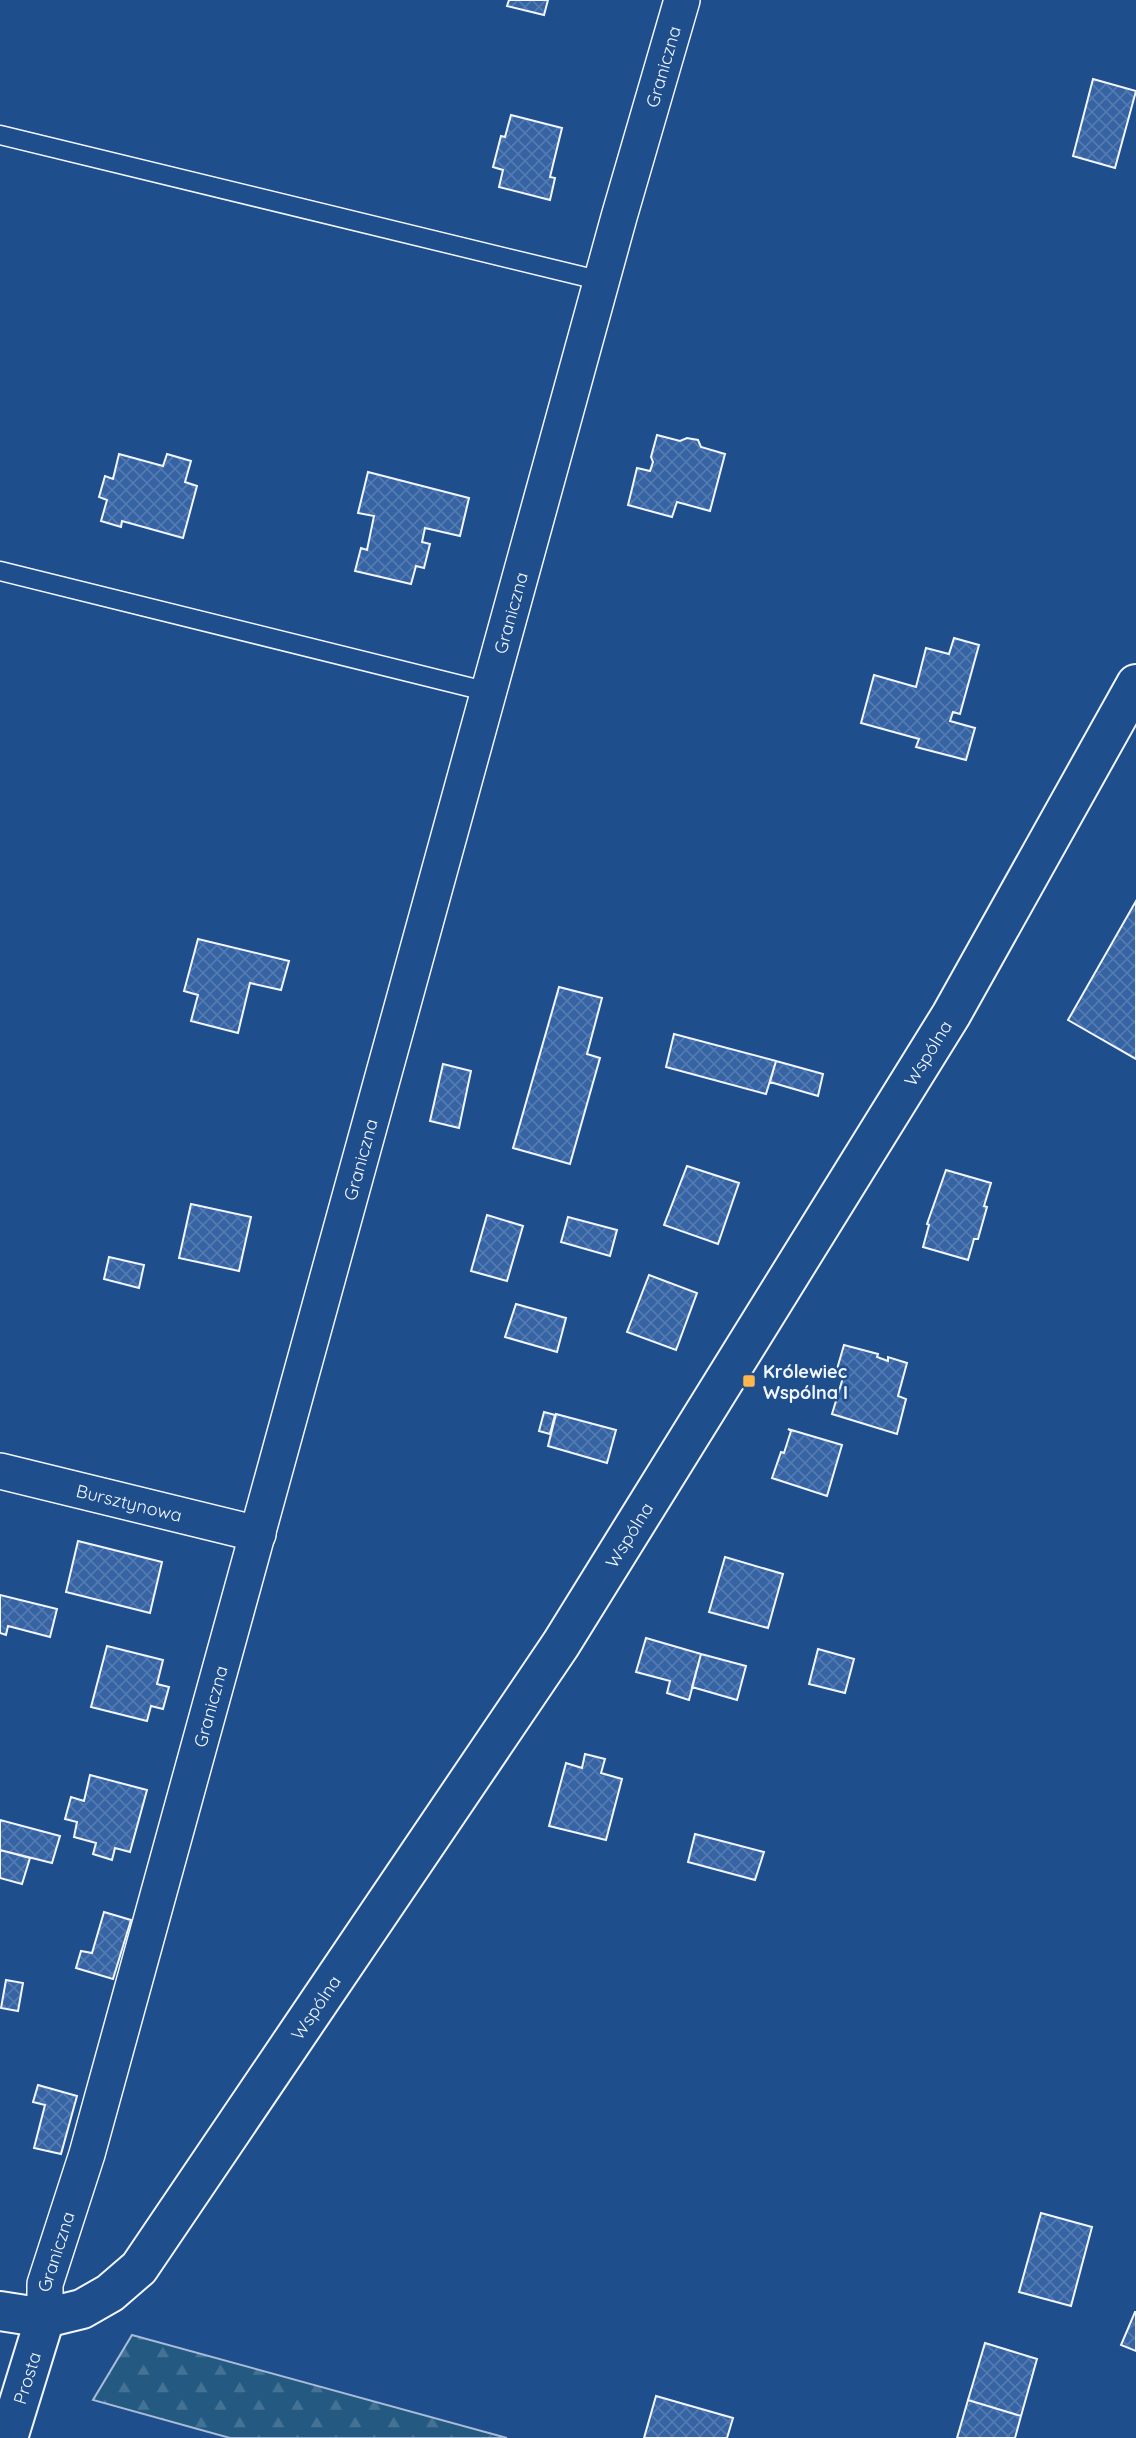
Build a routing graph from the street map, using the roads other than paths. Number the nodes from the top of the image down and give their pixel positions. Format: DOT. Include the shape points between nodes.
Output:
graph roads {
  1 [pos="682,0"];
  2 [pos="0,135"];
  3 [pos="602,281"];
  4 [pos="0,571"];
  5 [pos="1136,684"];
  6 [pos="489,692"];
  7 [pos="0,1471"];
  8 [pos="258,1534"];
  9 [pos="0,2311"];
  10 [pos="45,2318"];
  11 [pos="8,2438"];
  1 -- 3 [label="street, Graniczna"];
  2 -- 3 [label="lane"];
  3 -- 6 [label="street, Graniczna"];
  4 -- 6 [label="lane"];
  5 -- 10 [label="street, Wspólna" via="951,1015 553,1656 139,2268 110,2294 82,2309"];
  6 -- 8 [label="street, Graniczna"];
  7 -- 8 [label="street, Bursztynowa"];
  8 -- 10 [label="street, Graniczna" via="87,2154 44,2284"];
  9 -- 10 [label="street"];
  10 -- 11 [label="street, Prosta"];
}
